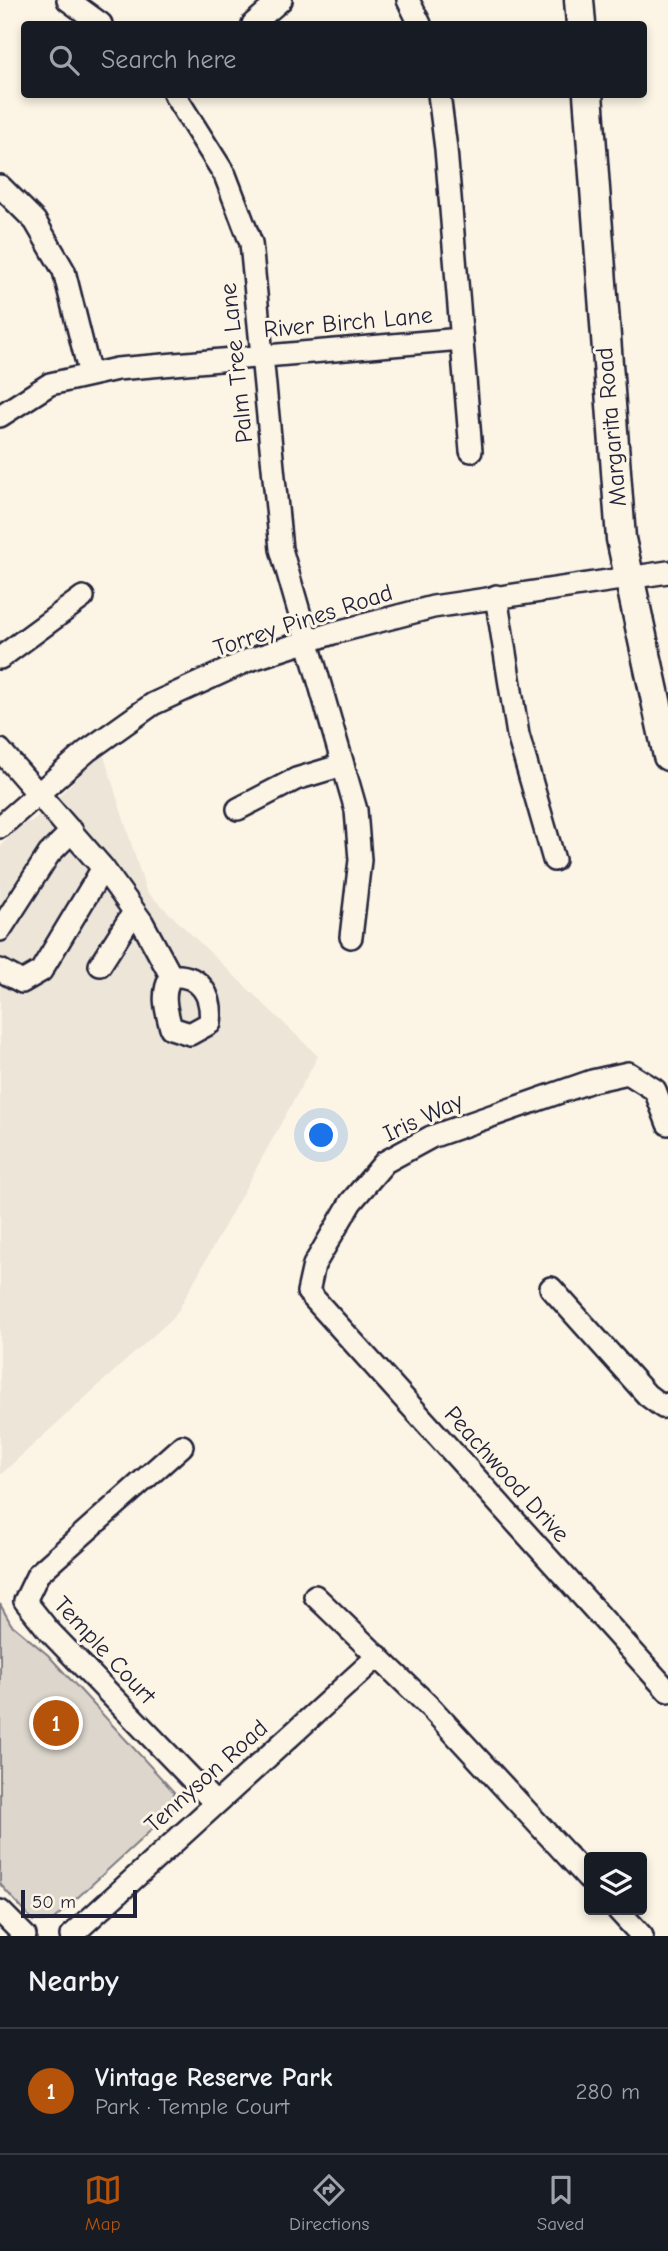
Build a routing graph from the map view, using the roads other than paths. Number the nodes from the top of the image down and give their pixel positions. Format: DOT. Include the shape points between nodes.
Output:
graph roads {
  1 [pos="68,0"];
  2 [pos="281,0"];
  3 [pos="408,0"];
  4 [pos="579,0"];
  5 [pos="97,21"];
  6 [pos="256,21"];
  7 [pos="418,21"];
  8 [pos="581,21"];
  9 [pos="177,98"];
  10 [pos="440,98"];
  11 [pos="588,98"];
  12 [pos="0,186"];
  13 [pos="461,339"];
  14 [pos="263,356"];
  15 [pos="90,375"];
  16 [pos="0,416"];
  17 [pos="471,451"];
  18 [pos="668,572"];
  19 [pos="629,579"];
  20 [pos="496,596"];
  21 [pos="83,597"];
  22 [pos="307,642"];
  23 [pos="0,658"];
  24 [pos="0,750"];
  25 [pos="668,756"];
  26 [pos="343,765"];
  27 [pos="39,793"];
  28 [pos="238,809"];
  29 [pos="0,827"];
  30 [pos="72,831"];
  31 [pos="554,860"];
  32 [pos="103,868"];
  33 [pos="134,912"];
  34 [pos="0,930"];
  35 [pos="351,937"];
  36 [pos="100,965"];
  37 [pos="0,970"];
  38 [pos="171,976"];
  39 [pos="668,1124"];
  40 [pos="551,1288"];
  41 [pos="308,1292"];
  42 [pos="665,1405"];
  43 [pos="182,1446"];
  44 [pos="315,1596"];
  45 [pos="378,1656"];
  46 [pos="668,1691"];
  47 [pos="215,1803"];
  48 [pos="584,1874"];
  49 [pos="0,1910"];
  50 [pos="622,1915"];
  51 [pos="637,1934"];
  52 [pos="25,1936"];
  53 [pos="71,1936"];
  1 -- 5 [label="street"];
  2 -- 6 [label="street"];
  3 -- 7 [label="street"];
  4 -- 8 [label="main road"];
  9 -- 14 [label="street, Palm Tree Lane" via="225,175 251,243"];
  10 -- 13 [label="street"];
  11 -- 19 [label="main road, Margarita Road" via="604,351"];
  12 -- 15 [label="street" via="35,221 64,271"];
  13 -- 14 [label="street, River Birch Lane"];
  13 -- 17 [label="street"];
  14 -- 15 [label="street, River Birch Lane"];
  14 -- 22 [label="street, Palm Tree Lane" via="281,549"];
  15 -- 16 [label="street, River Birch Lane" via="50,384"];
  18 -- 19 [label="street, Torrey Pines Road"];
  19 -- 20 [label="street, Torrey Pines Road"];
  19 -- 25 [label="main road, Margarita Road"];
  20 -- 22 [label="street, Torrey Pines Road" via="433,607"];
  20 -- 31 [label="street" via="518,735"];
  21 -- 23 [label="street"];
  22 -- 26 [label="street, Palm Tree Lane"];
  22 -- 27 [label="street, Torrey Pines Road" via="249,660 153,704 87,751"];
  24 -- 27 [label="street"];
  26 -- 28 [label="street" via="296,779"];
  26 -- 35 [label="street, Palm Tree Lane" via="356,810 360,860"];
  27 -- 29 [label="street, Torrey Pines Road"];
  27 -- 30 [label="street"];
  30 -- 32 [label="street"];
  30 -- 34 [label="street" via="49,854"];
  32 -- 33 [label="street"];
  32 -- 37 [label="street" via="41,971 22,982"];
  33 -- 36 [label="street"];
  33 -- 38 [label="street"];
  39 -- 41 [label="street, Iris Way" via="654,1090 628,1073 592,1081 431,1137 386,1162 351,1202 314,1265"];
  40 -- 42 [label="street" via="647,1395"];
  41 -- 46 [label="street, Peachwood Drive"];
  43 -- 47 [label="street, Temple Court" via="38,1574 25,1601"];
  44 -- 45 [label="street"];
  45 -- 47 [label="street, Tennyson Road"];
  45 -- 48 [label="street"];
  47 -- 53 [label="street, Tennyson Road"];
  49 -- 52 [label="street"];
  50 -- 51 [label="street"];
}
